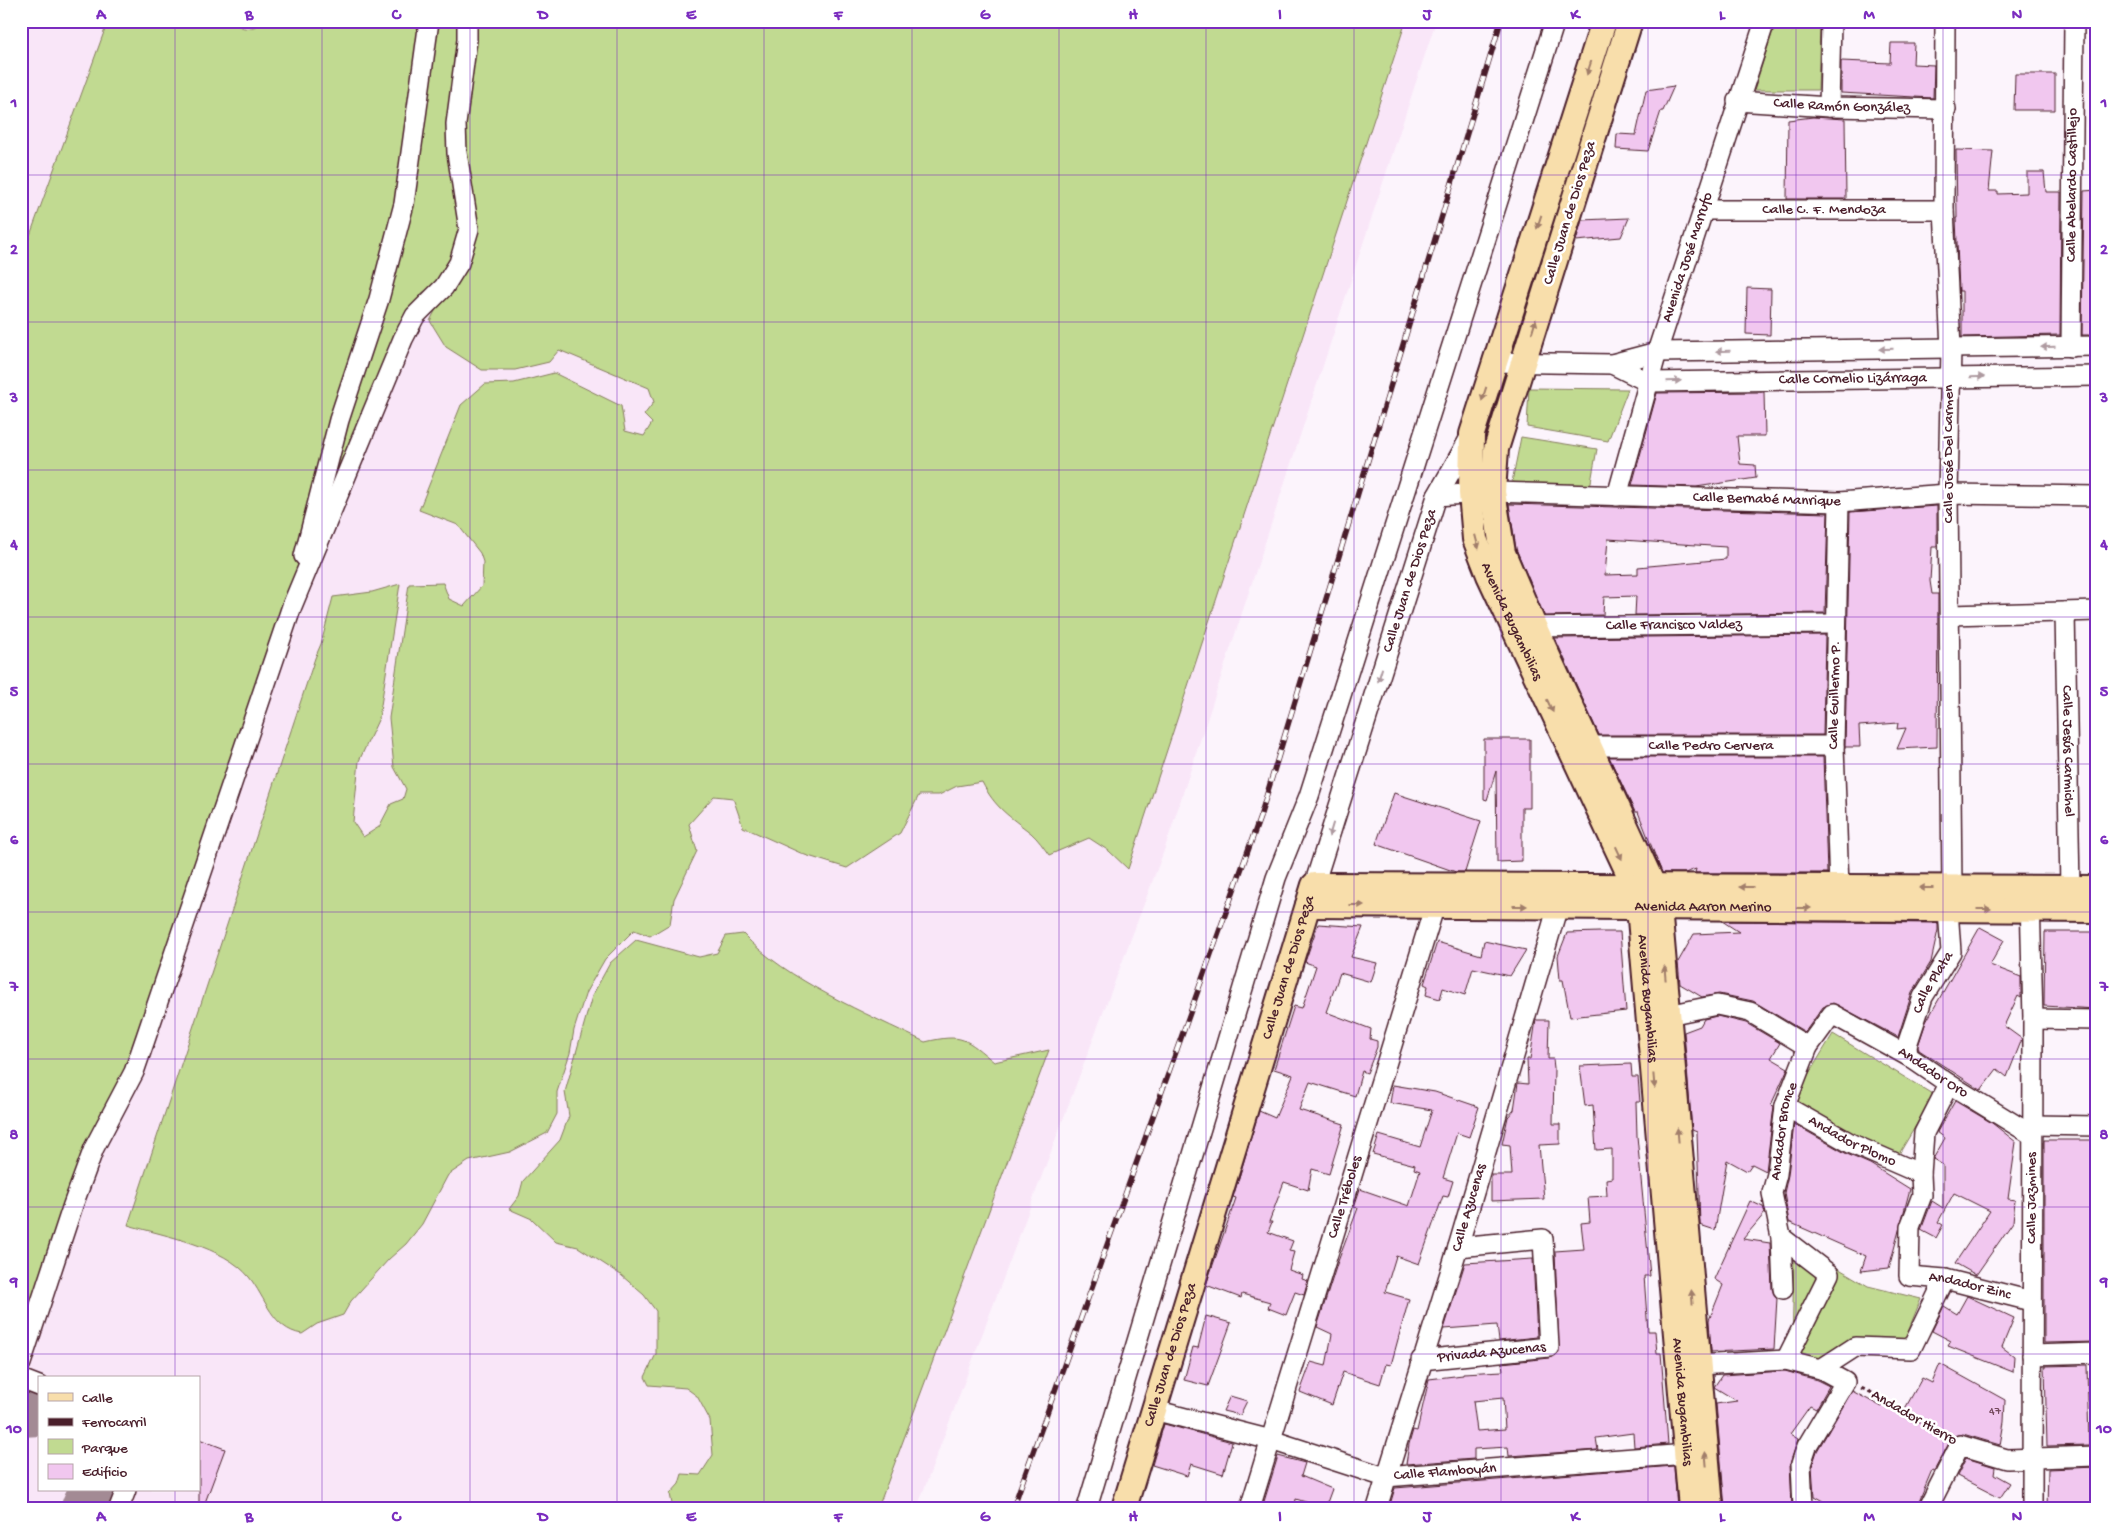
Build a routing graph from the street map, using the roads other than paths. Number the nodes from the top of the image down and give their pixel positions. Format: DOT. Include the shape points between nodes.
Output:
graph roads {
  1 [pos="428,21"];
  2 [pos="467,21"];
  3 [pos="1555,21"];
  4 [pos="1604,21"];
  5 [pos="1630,21"];
  6 [pos="1765,21"];
  7 [pos="1831,21"];
  8 [pos="1945,21"];
  9 [pos="2074,21"];
  10 [pos="1737,101"];
  11 [pos="1829,107"];
  12 [pos="1946,109"];
  13 [pos="1703,210"];
  14 [pos="1944,210"];
  15 [pos="2097,346"];
  16 [pos="2071,347"];
  17 [pos="1951,348"];
  18 [pos="1657,352"];
  19 [pos="1494,362"];
  20 [pos="1523,363"];
  21 [pos="1612,364"];
  22 [pos="2097,376"];
  23 [pos="1949,378"];
  24 [pos="1648,382"];
  25 [pos="1472,434"];
  26 [pos="1482,493"];
  27 [pos="1948,494"];
  28 [pos="1437,496"];
  29 [pos="1617,496"];
  30 [pos="2097,496"];
  31 [pos="1840,502"];
  32 [pos="292,606"];
  33 [pos="2097,611"];
  34 [pos="2065,612"];
  35 [pos="1950,615"];
  36 [pos="1835,624"];
  37 [pos="1524,627"];
  38 [pos="1589,746"];
  39 [pos="1834,746"];
  40 [pos="1839,887"];
  41 [pos="2070,888"];
  42 [pos="2097,888"];
  43 [pos="1311,895"];
  44 [pos="1438,896"];
  45 [pos="1647,897"];
  46 [pos="1950,898"];
  47 [pos="2030,899"];
  48 [pos="1558,906"];
  49 [pos="2097,910"];
  50 [pos="1832,1014"];
  51 [pos="1668,1015"];
  52 [pos="2033,1019"];
  53 [pos="2097,1020"];
  54 [pos="1808,1047"];
  55 [pos="1908,1056"];
  56 [pos="1949,1084"];
  57 [pos="1785,1106"];
  58 [pos="2097,1126"];
  59 [pos="2032,1130"];
  60 [pos="1921,1174"];
  61 [pos="1780,1237"];
  62 [pos="1458,1247"];
  63 [pos="1945,1279"];
  64 [pos="1783,1289"];
  65 [pos="2031,1301"];
  66 [pos="2097,1353"];
  67 [pos="2032,1355"];
  68 [pos="1421,1360"];
  69 [pos="1786,1360"];
  70 [pos="1688,1362"];
  71 [pos="21,1363"];
  72 [pos="1821,1369"];
  73 [pos="21,1379"];
  74 [pos="38,1386"];
  75 [pos="1154,1410"];
  76 [pos="1271,1440"];
  77 [pos="1687,1454"];
  78 [pos="2097,1456"];
  79 [pos="2034,1457"];
  80 [pos="1385,1477"];
  81 [pos="125,1492"];
  82 [pos="1805,1506"];
  83 [pos="119,1508"];
  84 [pos="1087,1508"];
  85 [pos="1124,1508"];
  86 [pos="1250,1508"];
  87 [pos="1377,1508"];
  88 [pos="1691,1508"];
  89 [pos="1711,1508"];
  90 [pos="1928,1508"];
  91 [pos="2032,1508"];
  1 -- 32 [label="street" via="404,204 379,299 339,420"];
  2 -- 32 [label="street" via="456,124 469,229 458,263 444,287 415,316 403,339"];
  3 -- 84 [label="street" via="1305,810 1276,878"];
  4 -- 19 [label="main road, Calle Juan de Dios Peza, one-way"];
  20 -- 5 [label="main road, Calle Juan de Dios Peza, one-way"];
  6 -- 10 [label="street, Avenida José Marrufo"];
  7 -- 11 [label="street"];
  8 -- 12 [label="street, Calle José Del Carmen"];
  9 -- 16 [label="street, Calle Abelardo Castillejo"];
  10 -- 11 [label="street, Calle Ramón González"];
  10 -- 13 [label="street, Avenida José Marrufo"];
  11 -- 12 [label="street, Calle Ramón González"];
  12 -- 14 [label="street, Calle José Del Carmen"];
  13 -- 14 [label="street, Calle C. F. Mendoza"];
  13 -- 18 [label="street, Avenida José Marrufo"];
  14 -- 17 [label="street, Calle José Del Carmen"];
  15 -- 16 [label="street, Calle Cornelio Lizárraga"];
  16 -- 17 [label="street, Calle Cornelio Lizárraga, one-way"];
  17 -- 18 [label="street, Calle Cornelio Lizárraga, one-way"];
  17 -- 23 [label="street, Calle José Del Carmen"];
  18 -- 21 [label="street, Calle Cornelio Lizárraga"];
  18 -- 24 [label="street, Avenida José Marrufo"];
  19 -- 20 [label="street, Calle Cornelio Lizárraga"];
  19 -- 25 [label="main road, Calle Juan de Dios Peza, one-way"];
  20 -- 21 [label="street, Calle Cornelio Lizárraga"];
  20 -- 26 [label="main road, Calle Juan de Dios Peza"];
  21 -- 24 [label="street, Calle Cornelio Lizárraga"];
  23 -- 22 [label="street, Calle Cornelio Lizárraga, one-way"];
  24 -- 23 [label="street, Calle Cornelio Lizárraga, one-way"];
  23 -- 27 [label="street, Calle José Del Carmen"];
  24 -- 29 [label="street, Avenida José Marrufo"];
  25 -- 26 [label="main road, Calle Juan de Dios Peza"];
  25 -- 28 [label="street, Calle Juan de Dios Peza"];
  26 -- 28 [label="street, Calle Bernabé Manrique"];
  26 -- 29 [label="street, Calle Bernabé Manrique"];
  26 -- 37 [label="main road, Avenida Bugambilias"];
  27 -- 30 [label="street, Calle Bernabé Manrique"];
  27 -- 31 [label="street, Calle Bernabé Manrique"];
  27 -- 35 [label="street, Calle José Del Carmen"];
  28 -- 43 [label="street, Calle Juan de Dios Peza, one-way"];
  29 -- 31 [label="street, Calle Bernabé Manrique"];
  31 -- 36 [label="street, Calle Guillermo P."];
  32 -- 71 [label="street" via="134,1072 94,1148 72,1205"];
  33 -- 34 [label="street"];
  34 -- 35 [label="street"];
  34 -- 41 [label="street, Calle Jesús Carmichel"];
  35 -- 46 [label="street, Calle José Del Carmen"];
  36 -- 37 [label="street, Calle Francisco Valdez"];
  36 -- 39 [label="street, Calle Guillermo P."];
  37 -- 38 [label="main road, Avenida Bugambilias"];
  37 -- 45 [label="main road, Avenida Bugambilias, one-way"];
  38 -- 39 [label="street, Calle Pedro Cervera"];
  38 -- 45 [label="main road, Avenida Bugambilias"];
  39 -- 40 [label="street, Calle Guillermo P."];
  40 -- 45 [label="main road, Avenida Aaron Merino, one-way"];
  46 -- 40 [label="main road, Avenida Aaron Merino, one-way"];
  41 -- 42 [label="main road, Avenida Aaron Merino"];
  41 -- 47 [label="main road, Avenida Aaron Merino"];
  43 -- 44 [label="main road, Avenida Aaron Merino"];
  43 -- 75 [label="main road, Calle Juan de Dios Peza"];
  44 -- 45 [label="main road, Avenida Aaron Merino"];
  44 -- 48 [label="main road, Avenida Aaron Merino, one-way"];
  44 -- 76 [label="street, Calle Tréboles"];
  45 -- 46 [label="main road, Avenida Aaron Merino, one-way"];
  45 -- 48 [label="main road, Avenida Aaron Merino"];
  51 -- 45 [label="main road, Avenida Bugambilias, one-way"];
  45 -- 70 [label="main road, Avenida Bugambilias, one-way"];
  46 -- 47 [label="main road, Avenida Aaron Merino"];
  46 -- 55 [label="street, Calle Plata" via="1950,952 1923,997 1908,1045"];
  47 -- 49 [label="main road, Avenida Aaron Merino"];
  47 -- 52 [label="street, Calle Jazmines"];
  48 -- 62 [label="street, Calle Azucenas"];
  50 -- 54 [label="street, Andador Bronce"];
  50 -- 55 [label="street, Andador Oro"];
  51 -- 54 [label="street" via="1717,1005 1750,1012"];
  70 -- 51 [label="main road, Avenida Bugambilias, one-way"];
  52 -- 53 [label="street"];
  52 -- 59 [label="street, Calle Jazmines"];
  54 -- 57 [label="street, Andador Bronce"];
  55 -- 56 [label="street, Andador Oro"];
  56 -- 59 [label="street, Andador Oro"];
  56 -- 60 [label="street" via="1924,1133"];
  57 -- 60 [label="street, Andador Plomo" via="1852,1144"];
  57 -- 61 [label="street, Andador Bronce" via="1778,1174 1772,1192"];
  58 -- 59 [label="street"];
  59 -- 65 [label="street, Calle Jazmines"];
  60 -- 63 [label="street, Andador Zinc" via="1922,1194 1910,1227 1909,1276"];
  61 -- 64 [label="street, Andador Bronce"];
  61 -- 69 [label="street" via="1829,1274"];
  62 -- 68 [label="street, Calle Azucenas"];
  62 -- 68 [label="street, Privada Azucenas" via="1543,1239 1549,1347"];
  63 -- 65 [label="street, Andador Zinc"];
  63 -- 72 [label="street" via="1911,1349 1855,1347"];
  65 -- 67 [label="street, Calle Jazmines"];
  66 -- 67 [label="street"];
  67 -- 79 [label="street, Calle Jazmines"];
  68 -- 80 [label="street, Calle Azucenas"];
  69 -- 70 [label="street"];
  69 -- 72 [label="street"];
  70 -- 77 [label="main road, Avenida Bugambilias"];
  89 -- 70 [label="main road, Avenida Bugambilias, one-way"];
  72 -- 82 [label="street" via="1845,1382 1801,1464"];
  73 -- 74 [label="street"];
  75 -- 76 [label="street, Calle Flamboyán"];
  75 -- 85 [label="main road, Calle Juan de Dios Peza"];
  76 -- 80 [label="street, Calle Flamboyán"];
  76 -- 86 [label="street, Calle Tréboles"];
  77 -- 80 [label="street, Calle Flamboyán"];
  77 -- 88 [label="main road, Avenida Bugambilias"];
  78 -- 79 [label="street, Andador Hierro"];
  79 -- 90 [label="street, Andador Hierro" via="2007,1459 1960,1445"];
  79 -- 91 [label="street, Calle Jazmines"];
  80 -- 87 [label="street, Calle Azucenas"];
  81 -- 83 [label="street"];
}
